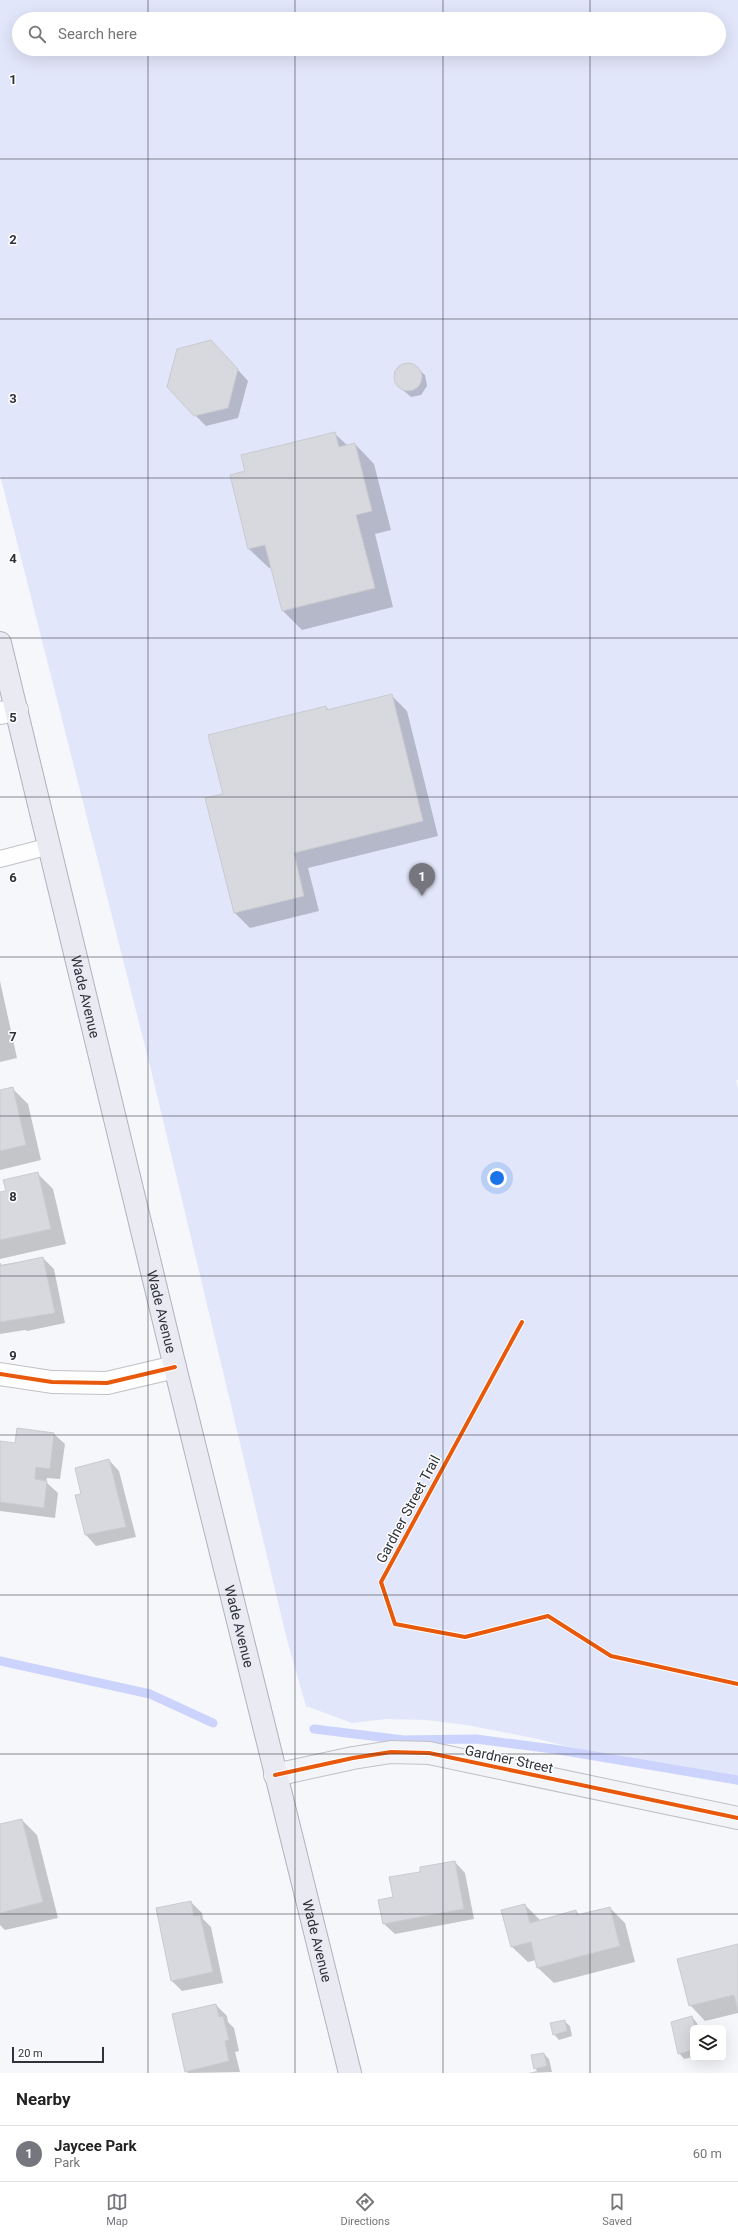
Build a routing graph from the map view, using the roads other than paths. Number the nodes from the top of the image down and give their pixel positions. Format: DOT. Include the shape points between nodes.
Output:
graph roads {
  1 [pos="0,643"];
  2 [pos="8,712"];
  3 [pos="50,846"];
  4 [pos="0,859"];
  5 [pos="175,1367"];
  6 [pos="0,1374"];
  7 [pos="275,1775"];
  8 [pos="738,1818"];
  9 [pos="350,2073"];
  1 -- 2 [label="main road, Wade Avenue"];
  2 -- 3 [label="main road, Wade Avenue"];
  3 -- 4 [label="lane"];
  3 -- 5 [label="main road, Wade Avenue"];
  5 -- 6 [label="street" via="107,1383 52,1382"];
  5 -- 7 [label="main road, Wade Avenue"];
  7 -- 8 [label="street, Gardner Street" via="391,1752 429,1753"];
  7 -- 9 [label="main road, Wade Avenue"];
}
